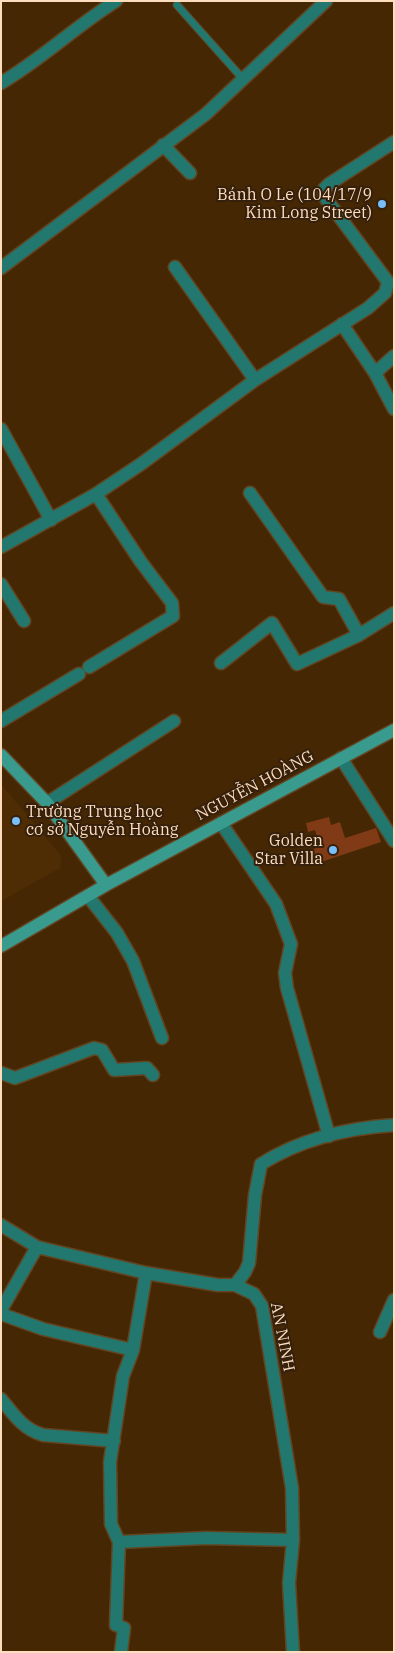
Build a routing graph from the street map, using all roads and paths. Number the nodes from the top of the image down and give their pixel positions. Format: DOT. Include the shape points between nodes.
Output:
graph roads {
  1 [pos="116,1"];
  2 [pos="326,1"];
  3 [pos="177,5"];
  4 [pos="243,79"];
  5 [pos="1,83"];
  6 [pos="394,142"];
  7 [pos="164,145"];
  8 [pos="190,173"];
  9 [pos="175,267"];
  10 [pos="1,268"];
  11 [pos="342,324"];
  12 [pos="394,356"];
  13 [pos="375,373"];
  14 [pos="255,380"];
  15 [pos="394,408"];
  16 [pos="1,429"];
  17 [pos="250,493"];
  18 [pos="96,494"];
  19 [pos="51,520"];
  20 [pos="1,547"];
  21 [pos="1,584"];
  22 [pos="394,613"];
  23 [pos="24,621"];
  24 [pos="359,635"];
  25 [pos="221,662"];
  26 [pos="1,721"];
  27 [pos="174,721"];
  28 [pos="394,730"];
  29 [pos="1,755"];
  30 [pos="341,758"];
  31 [pos="47,803"];
  32 [pos="222,823"];
  33 [pos="394,841"];
  34 [pos="106,885"];
  35 [pos="88,896"];
  36 [pos="1,946"];
  37 [pos="162,1038"];
  38 [pos="1,1073"];
  39 [pos="153,1075"];
  40 [pos="394,1125"];
  41 [pos="329,1136"];
  42 [pos="1,1225"];
  43 [pos="37,1247"];
  44 [pos="146,1273"];
  45 [pos="235,1285"];
  46 [pos="394,1300"];
  47 [pos="1,1310"];
  48 [pos="1,1314"];
  49 [pos="380,1332"];
  50 [pos="133,1350"];
  51 [pos="1,1399"];
  52 [pos="114,1441"];
  53 [pos="293,1540"];
  54 [pos="120,1542"];
  55 [pos="121,1652"];
  56 [pos="293,1652"];
  1 -- 5 [label="street"];
  2 -- 4 [label="street"];
  3 -- 4 [label="lane"];
  4 -- 7 [label="street" via="206,114"];
  6 -- 11 [label="street" via="324,190 324,196 388,282 386,293"];
  7 -- 8 [label="street"];
  7 -- 10 [label="street"];
  9 -- 14 [label="street"];
  11 -- 13 [label="street"];
  11 -- 14 [label="street"];
  12 -- 13 [label="street"];
  13 -- 15 [label="street"];
  14 -- 18 [label="street"];
  16 -- 19 [label="street"];
  17 -- 24 [label="street" via="324,597 340,599"];
  18 -- 19 [label="street"];
  18 -- 26 [label="street" via="172,603 173,616"];
  19 -- 20 [label="street"];
  21 -- 23 [label="street"];
  22 -- 24 [label="street"];
  24 -- 25 [label="street" via="297,664 272,623"];
  27 -- 31 [label="street"];
  28 -- 30 [label="street, NGUYỄN HOÀNG"];
  29 -- 31 [label="street"];
  30 -- 32 [label="street, NGUYỄN HOÀNG"];
  30 -- 33 [label="street"];
  31 -- 34 [label="street"];
  32 -- 34 [label="street, NGUYỄN HOÀNG"];
  32 -- 41 [label="street" via="276,904 291,944 285,974 287,988"];
  34 -- 35 [label="street, NGUYỄN HOÀNG"];
  35 -- 36 [label="street, NGUYỄN HOÀNG"];
  35 -- 37 [label="street" via="117,933 133,961"];
  38 -- 39 [label="street" via="15,1078 94,1048 102,1050 114,1070 147,1068"];
  40 -- 41 [label="street" via="358,1128"];
  41 -- 45 [label="street" via="281,1151 260,1164 249,1263"];
  42 -- 43 [label="street, AN NINH"];
  43 -- 44 [label="street, AN NINH"];
  43 -- 47 [label="street"];
  44 -- 45 [label="street, AN NINH"];
  44 -- 50 [label="street"];
  45 -- 53 [label="street, AN NINH" via="254,1294 262,1306 292,1488"];
  46 -- 49 [label="street"];
  48 -- 50 [label="street" via="43,1329"];
  50 -- 52 [label="street" via="123,1376"];
  51 -- 52 [label="street" via="32,1432"];
  52 -- 54 [label="street" via="110,1462 111,1524"];
  53 -- 54 [label="street" via="206,1538"];
  53 -- 56 [label="street, AN NINH" via="289,1583"];
  54 -- 55 [label="street" via="116,1625 124,1628"];
}
